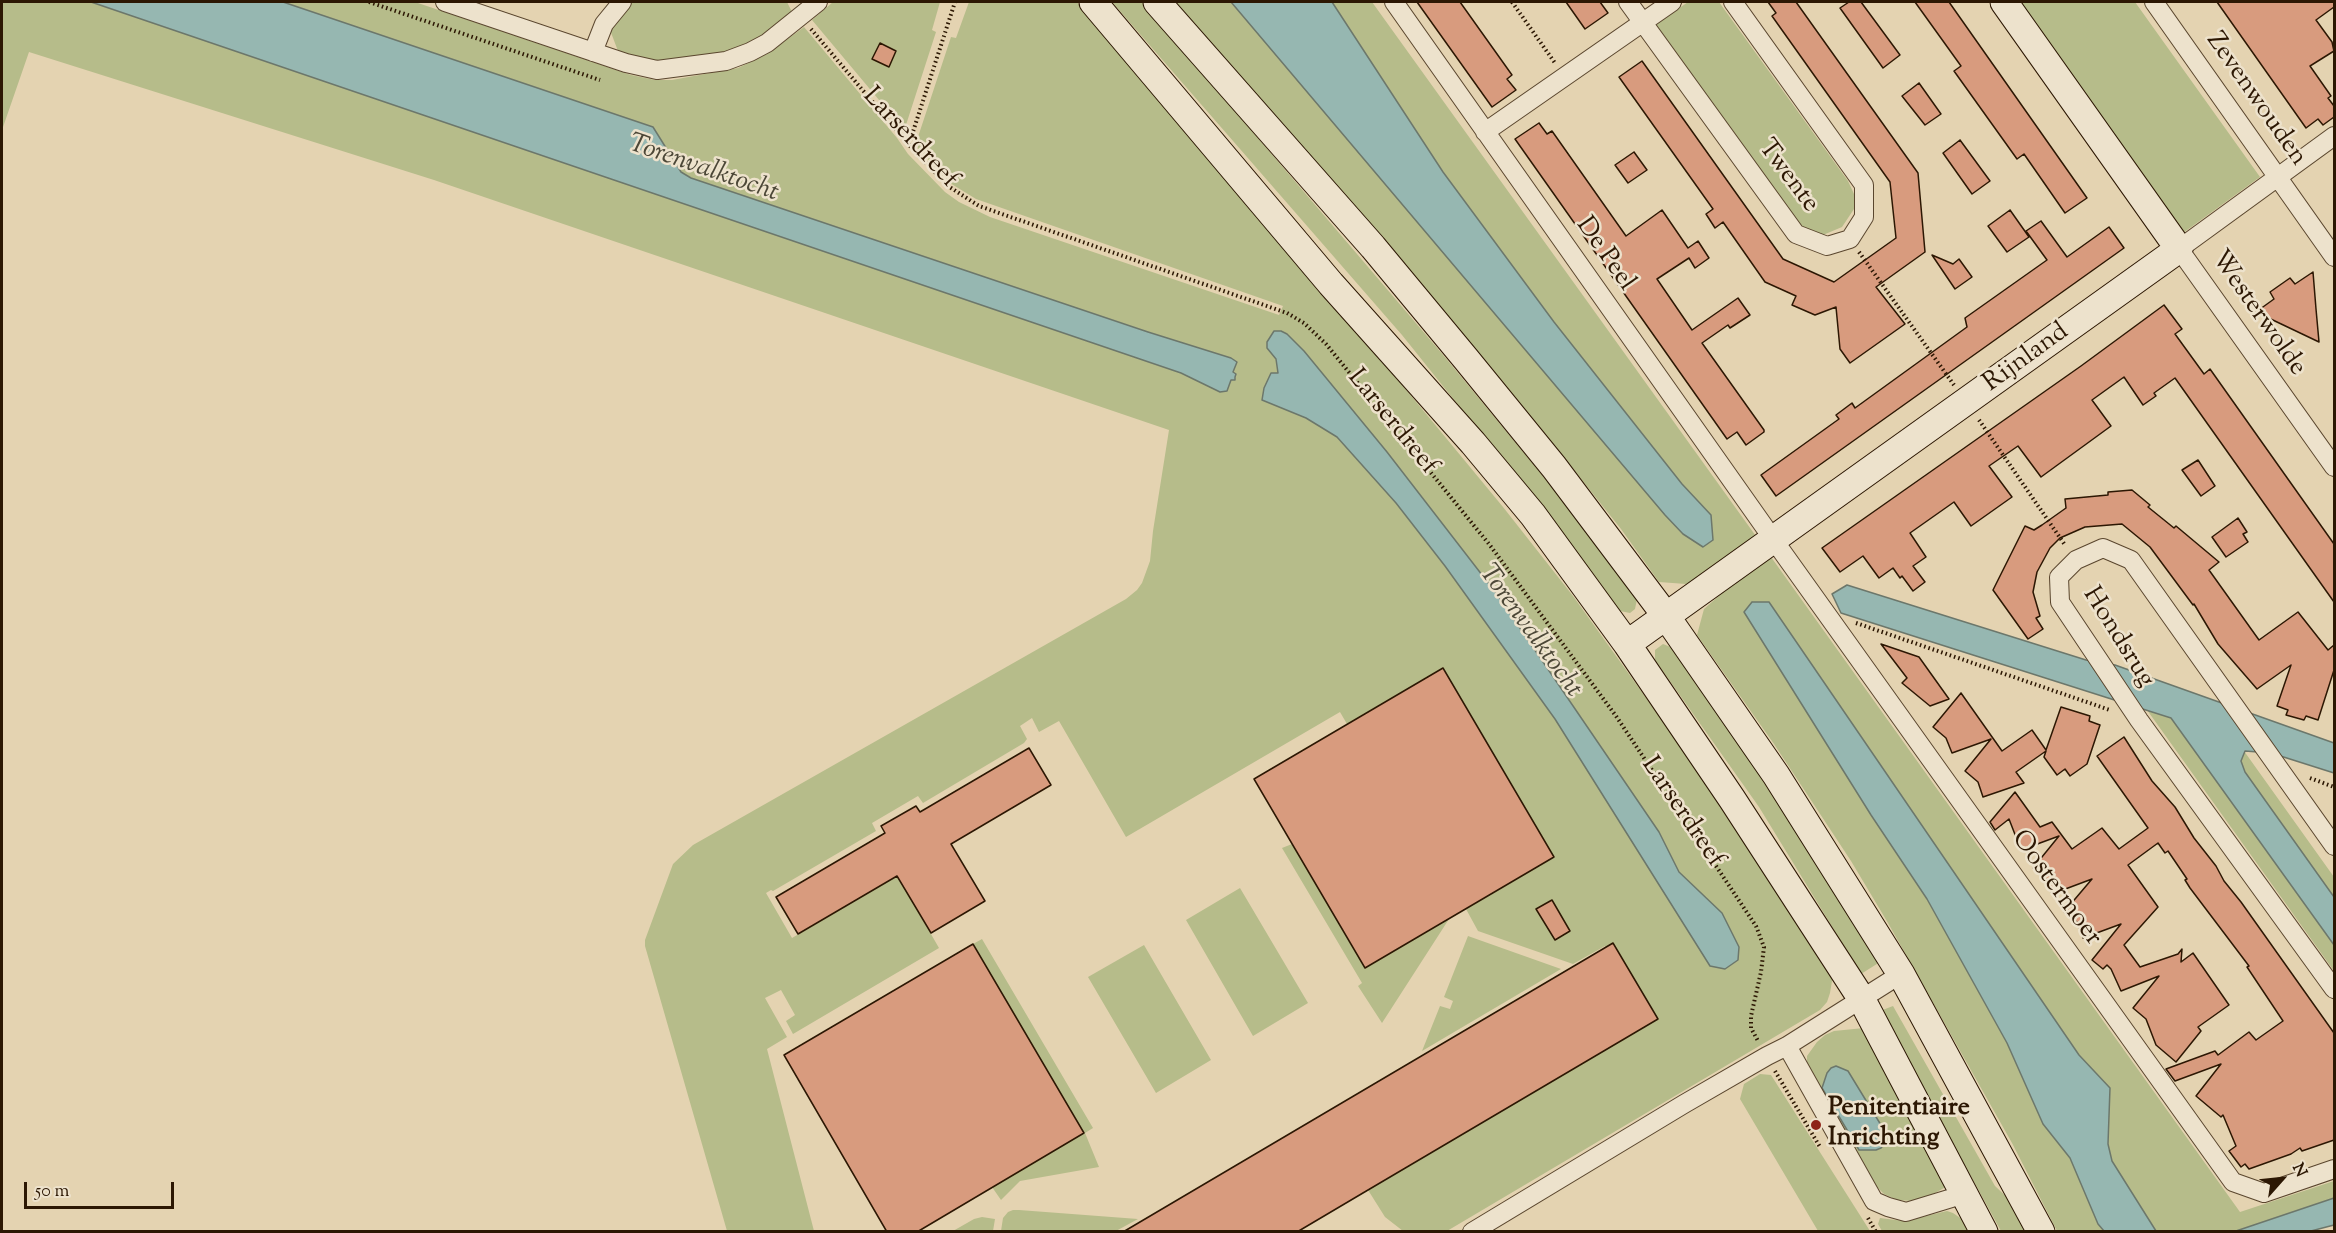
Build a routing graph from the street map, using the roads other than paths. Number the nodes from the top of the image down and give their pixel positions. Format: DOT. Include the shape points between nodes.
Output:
graph roads {
  1 [pos="445,2"];
  2 [pos="622,2"];
  3 [pos="818,2"];
  4 [pos="1093,2"];
  5 [pos="1157,2"];
  6 [pos="1394,2"];
  7 [pos="1628,2"];
  8 [pos="1672,2"];
  9 [pos="1733,2"];
  10 [pos="2004,2"];
  11 [pos="2154,2"];
  12 [pos="1642,22"];
  13 [pos="593,52"];
  14 [pos="1485,132"];
  15 [pos="2334,136"];
  16 [pos="2277,177"];
  17 [pos="2179,249"];
  18 [pos="2334,257"];
  19 [pos="2334,467"];
  20 [pos="1773,538"];
  21 [pos="1666,616"];
  22 [pos="1627,644"];
  23 [pos="2334,846"];
  24 [pos="1901,974"];
  25 [pos="2334,989"];
  26 [pos="1861,998"];
  27 [pos="1787,1046"];
  28 [pos="2334,1169"];
  29 [pos="1965,1194"];
  30 [pos="1472,1232"];
  31 [pos="1984,1232"];
  32 [pos="2041,1232"];
  1 -- 13 [label="street"];
  2 -- 13 [label="street" via="603,24"];
  3 -- 13 [label="street" via="766,43 726,61 657,70"];
  4 -- 22 [label="main road, Larserdreef" via="1533,515"];
  5 -- 21 [label="main road" via="1452,341"];
  6 -- 14 [label="street, De Peel"];
  7 -- 12 [label="street, Twente"];
  8 -- 12 [label="street"];
  9 -- 12 [label="street, Twente" via="1864,185 1864,217 1850,239 1827,246 1796,234"];
  10 -- 17 [label="main road"];
  11 -- 16 [label="street, Zevenwouden"];
  12 -- 14 [label="street"];
  14 -- 20 [label="street, De Peel"];
  15 -- 16 [label="street"];
  16 -- 17 [label="street"];
  16 -- 18 [label="street, Zevenwouden"];
  17 -- 19 [label="street, Westerwolde"];
  17 -- 20 [label="main road, Rijnland"];
  20 -- 21 [label="main road, Rijnland"];
  20 -- 28 [label="street, Oostermoer" via="2233,1182 2264,1193"];
  21 -- 22 [label="main road, Rijnland"];
  21 -- 24 [label="main road" via="1776,775"];
  22 -- 26 [label="main road, Larserdreef"];
  23 -- 25 [label="street, Hondsrug" via="2131,560 2103,548 2076,561 2059,577 2060,602 2088,647"];
  24 -- 26 [label="street"];
  24 -- 32 [label="main road"];
  26 -- 27 [label="street"];
  26 -- 29 [label="main road, Larserdreef"];
  27 -- 29 [label="street" via="1874,1201 1906,1212"];
  27 -- 30 [label="street"];
  29 -- 31 [label="main road, Larserdreef"];
}
